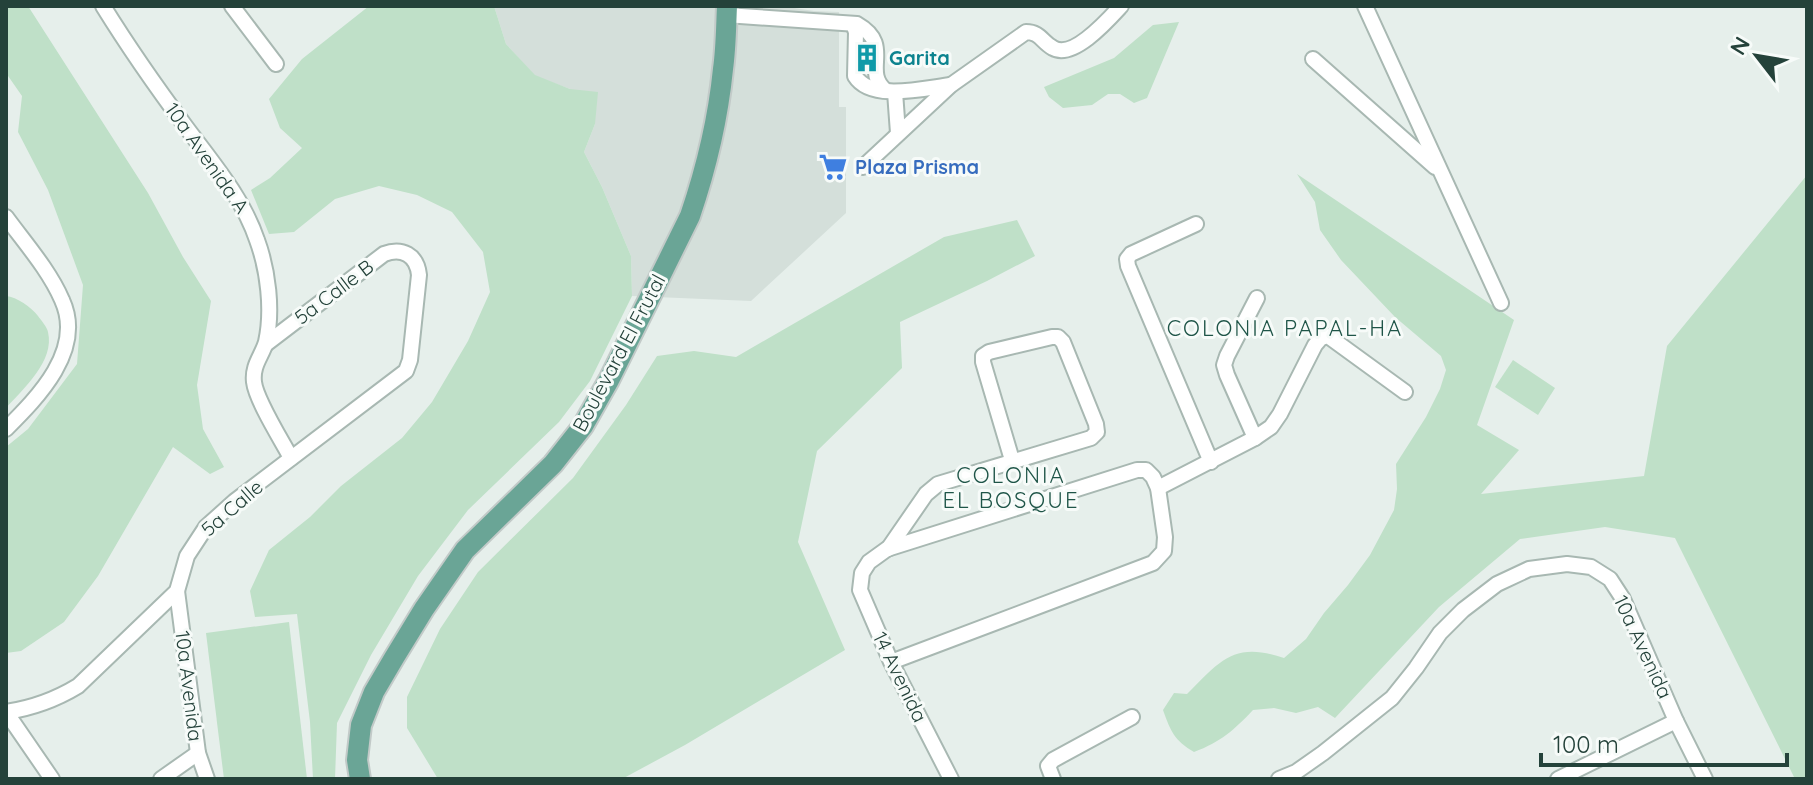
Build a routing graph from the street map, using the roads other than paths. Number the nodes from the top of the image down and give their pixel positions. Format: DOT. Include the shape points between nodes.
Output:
graph roads {
  1 [pos="1121,6"];
  2 [pos="1365,6"];
  3 [pos="106,7"];
  4 [pos="236,8"];
  5 [pos="727,10"];
  6 [pos="1313,59"];
  7 [pos="276,64"];
  8 [pos="951,85"];
  9 [pos="890,91"];
  10 [pos="898,133"];
  11 [pos="863,167"];
  12 [pos="1441,173"];
  13 [pos="6,217"];
  14 [pos="1196,224"];
  15 [pos="1257,298"];
  16 [pos="1501,303"];
  17 [pos="266,344"];
  18 [pos="406,371"];
  19 [pos="1405,392"];
  20 [pos="6,429"];
  21 [pos="1255,438"];
  22 [pos="291,458"];
  23 [pos="1012,460"];
  24 [pos="1211,462"];
  25 [pos="1158,488"];
  26 [pos="887,549"];
  27 [pos="177,591"];
  28 [pos="891,662"];
  29 [pos="6,712"];
  30 [pos="1132,717"];
  31 [pos="1676,721"];
  32 [pos="198,753"];
  33 [pos="52,779"];
  34 [pos="161,779"];
  35 [pos="207,779"];
  36 [pos="360,779"];
  37 [pos="951,779"];
  38 [pos="1053,779"];
  39 [pos="1279,779"];
  40 [pos="1558,779"];
  41 [pos="1705,779"];
  1 -- 8 [label="street" via="1076,46 1061,51 1026,32"];
  2 -- 12 [label="street"];
  3 -- 17 [label="street, 10a Avenida A" via="249,219 266,281"];
  4 -- 7 [label="street"];
  5 -- 9 [label="street" via="853,24 855,76 864,87"];
  5 -- 36 [label="main road, Boulevard El Frutal" via="718,109 690,216 583,426 553,464 465,550 374,692 361,725"];
  6 -- 12 [label="street"];
  8 -- 9 [label="street"];
  8 -- 10 [label="street"];
  9 -- 10 [label="street"];
  10 -- 11 [label="street"];
  12 -- 16 [label="street"];
  13 -- 20 [label="street" via="53,283 68,319 57,367"];
  14 -- 24 [label="street" via="1127,259"];
  15 -- 21 [label="street" via="1224,365"];
  17 -- 18 [label="street, 5a Calle B" via="395,250 417,264 419,275"];
  17 -- 22 [label="street, 10a Avenida A" via="255,367 255,387"];
  18 -- 22 [label="street, 5a Calle"];
  19 -- 21 [label="street" via="1328,336 1321,338 1280,414"];
  21 -- 24 [label="street"];
  22 -- 27 [label="street, 5a Calle" via="206,527 187,556"];
  23 -- 23 [label="street" via="1097,432 1058,337 983,356"];
  23 -- 26 [label="street" via="938,484"];
  24 -- 25 [label="street"];
  25 -- 26 [label="street" via="1146,470 1137,470"];
  25 -- 28 [label="street" via="1165,537 1164,551 1153,563"];
  26 -- 28 [label="street, 14 Avenida" via="869,562 860,590"];
  27 -- 29 [label="street, 5a Calle" via="78,686 59,698"];
  27 -- 32 [label="street, 10a Avenida"];
  28 -- 37 [label="street, 14 Avenida"];
  29 -- 33 [label="street"];
  30 -- 38 [label="street" via="1053,760 1048,766"];
  31 -- 39 [label="street, 10a Avenida" via="1610,579 1591,567 1567,564 1529,569 1497,584 1463,610 1392,698 1323,753"];
  31 -- 40 [label="street"];
  31 -- 41 [label="street, 10a Avenida"];
  32 -- 34 [label="street"];
  32 -- 35 [label="street, 10a Avenida"];
}
